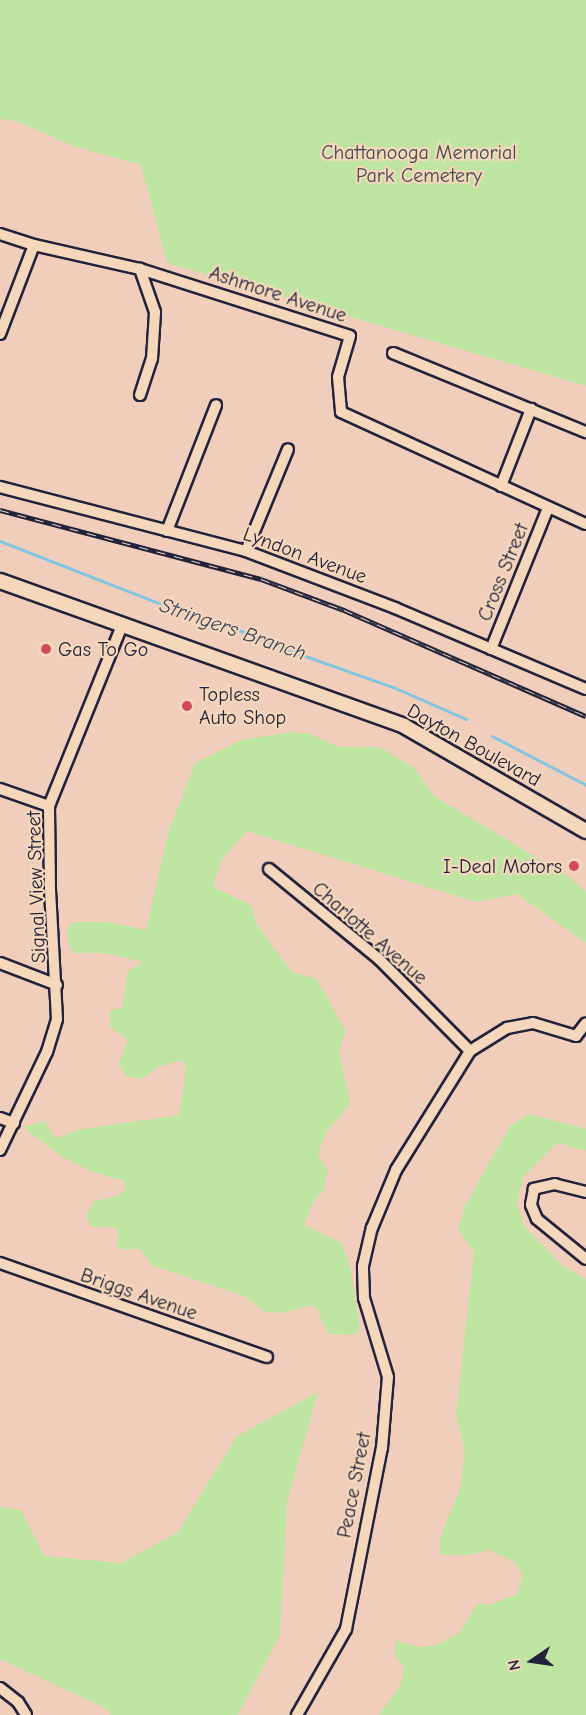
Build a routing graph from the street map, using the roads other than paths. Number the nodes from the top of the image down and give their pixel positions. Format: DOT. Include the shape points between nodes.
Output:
graph roads {
  1 [pos="0,234"];
  2 [pos="34,245"];
  3 [pos="140,269"];
  4 [pos="0,334"];
  5 [pos="393,353"];
  6 [pos="140,395"];
  7 [pos="216,405"];
  8 [pos="531,409"];
  9 [pos="586,432"];
  10 [pos="288,449"];
  11 [pos="501,486"];
  12 [pos="0,487"];
  13 [pos="548,508"];
  14 [pos="586,524"];
  15 [pos="167,531"];
  16 [pos="246,551"];
  17 [pos="0,581"];
  18 [pos="122,625"];
  19 [pos="491,649"];
  20 [pos="586,689"];
  21 [pos="0,789"];
  22 [pos="49,806"];
  23 [pos="586,831"];
  24 [pos="269,869"];
  25 [pos="0,963"];
  26 [pos="57,985"];
  27 [pos="586,1023"];
  28 [pos="581,1039"];
  29 [pos="470,1052"];
  30 [pos="0,1118"];
  31 [pos="14,1123"];
  32 [pos="0,1150"];
  33 [pos="586,1192"];
  34 [pos="586,1259"];
  35 [pos="0,1263"];
  36 [pos="267,1357"];
  37 [pos="0,1688"];
  38 [pos="26,1715"];
  39 [pos="297,1715"];
  1 -- 2 [label="street, Ashmore Avenue"];
  2 -- 3 [label="street, Ashmore Avenue"];
  2 -- 4 [label="street"];
  3 -- 6 [label="street" via="155,312 152,359"];
  3 -- 11 [label="street, Ashmore Avenue" via="350,336 338,377 341,412"];
  5 -- 8 [label="street"];
  7 -- 15 [label="street"];
  8 -- 9 [label="street"];
  8 -- 11 [label="street"];
  10 -- 16 [label="street"];
  11 -- 13 [label="street, Ashmore Avenue"];
  12 -- 15 [label="street, Lyndon Avenue"];
  13 -- 14 [label="street, Ashmore Avenue"];
  13 -- 19 [label="street, Cross Street"];
  15 -- 16 [label="street, Lyndon Avenue"];
  16 -- 19 [label="street, Lyndon Avenue"];
  17 -- 18 [label="main road, Dayton Boulevard"];
  18 -- 22 [label="street, Signal View Street"];
  18 -- 23 [label="main road, Dayton Boulevard" via="404,726"];
  19 -- 20 [label="street, Lyndon Avenue"];
  21 -- 22 [label="street"];
  22 -- 26 [label="street, Signal View Street"];
  24 -- 29 [label="street, Charlotte Avenue" via="378,959"];
  25 -- 26 [label="street"];
  26 -- 31 [label="street, Signal View Street" via="57,1019 47,1052"];
  27 -- 28 [label="street, Peace Street"];
  28 -- 29 [label="street, Peace Street" via="533,1023 507,1029"];
  29 -- 39 [label="street, Peace Street" via="396,1170 372,1228 363,1266 364,1298 388,1377 382,1448 346,1629"];
  30 -- 31 [label="street"];
  31 -- 32 [label="street, Signal View Street"];
  33 -- 34 [label="street" via="555,1184 534,1189 531,1205 537,1219"];
  35 -- 36 [label="street, Briggs Avenue"];
  37 -- 38 [label="street" via="18,1702"];
}
